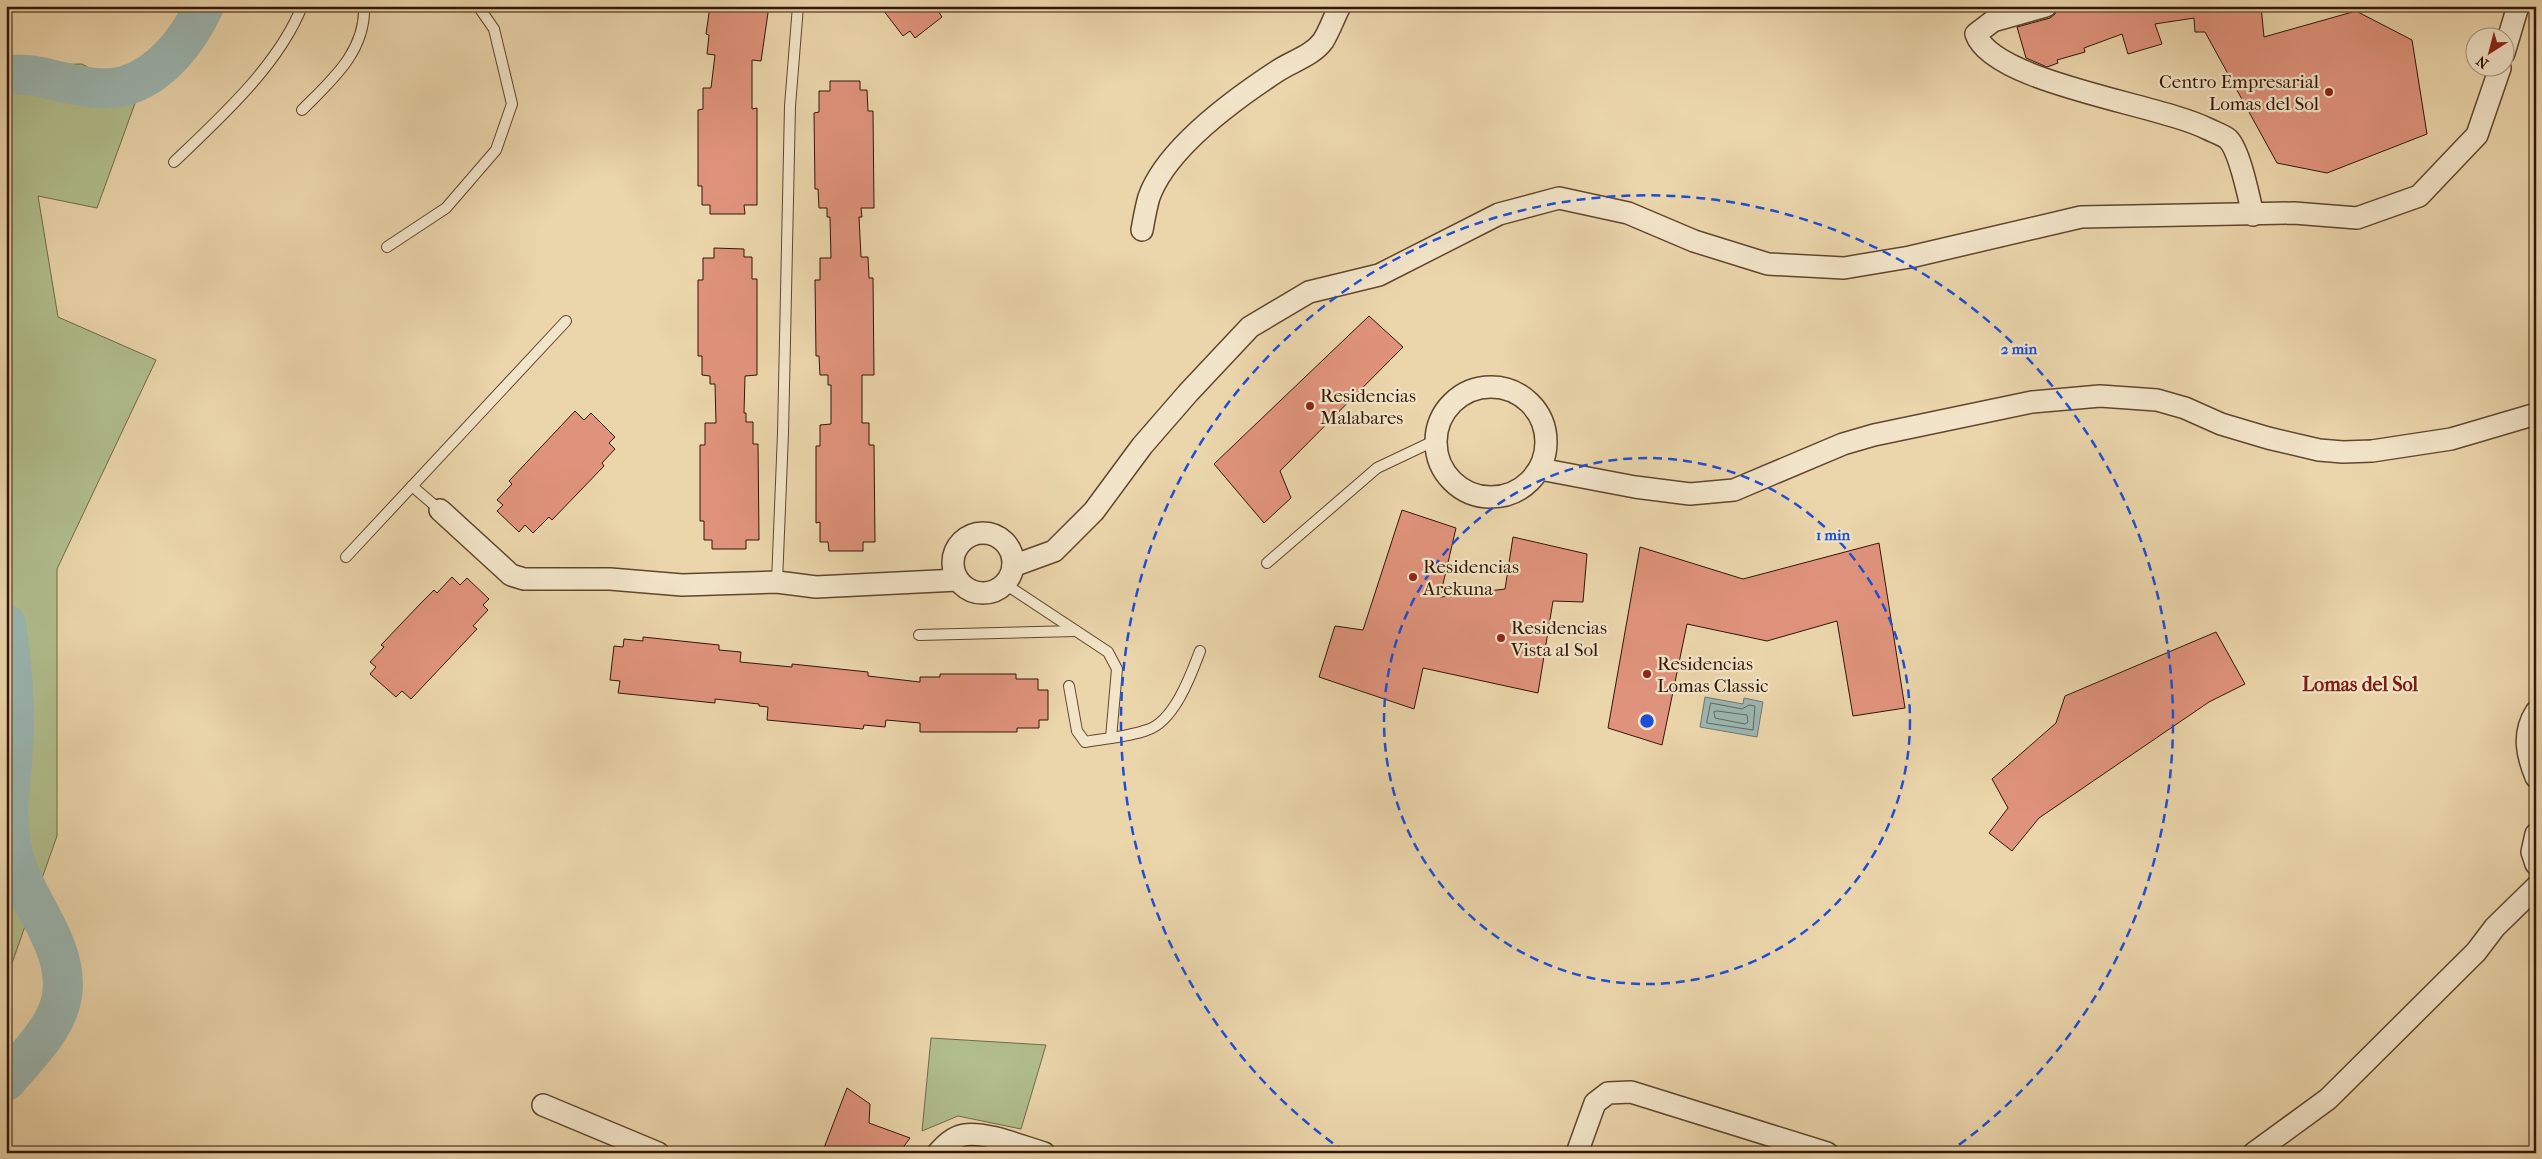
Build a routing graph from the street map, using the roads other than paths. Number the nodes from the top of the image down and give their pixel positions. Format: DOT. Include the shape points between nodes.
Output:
graph roads {
  1 [pos="302,6"];
  2 [pos="364,6"];
  3 [pos="478,6"];
  4 [pos="798,6"];
  5 [pos="1340,6"];
  6 [pos="2046,6"];
  7 [pos="2518,6"];
  8 [pos="2511,28"];
  9 [pos="2496,78"];
  10 [pos="302,110"];
  11 [pos="174,162"];
  12 [pos="2253,215"];
  13 [pos="1142,230"];
  14 [pos="387,247"];
  15 [pos="566,321"];
  16 [pos="2536,414"];
  17 [pos="1436,440"];
  18 [pos="1540,468"];
  19 [pos="412,486"];
  20 [pos="440,510"];
  21 [pos="346,557"];
  22 [pos="1268,563"];
  23 [pos="1009,575"];
  24 [pos="958,580"];
  25 [pos="777,582"];
  26 [pos="1076,630"];
  27 [pos="919,635"];
  28 [pos="1200,651"];
  29 [pos="1069,686"];
  30 [pos="2536,712"];
  31 [pos="1111,738"];
  32 [pos="2536,777"];
  33 [pos="2536,834"];
  34 [pos="2536,864"];
  35 [pos="2536,888"];
  36 [pos="543,1105"];
  37 [pos="658,1153"];
  38 [pos="938,1153"];
  39 [pos="1044,1153"];
  40 [pos="1577,1153"];
  41 [pos="1826,1153"];
  42 [pos="2254,1153"];
  1 -- 11 [label="lane" via="294,27 228,111"];
  2 -- 10 [label="lane" via="358,45 339,73"];
  3 -- 14 [label="lane" via="494,29 512,104 496,150 446,208"];
  4 -- 25 [label="lane" via="790,106"];
  5 -- 13 [label="street" via="1322,42 1216,115 1184,146 1164,169 1150,196"];
  6 -- 12 [label="street" via="1993,21 1976,34 1979,43 2009,66 2100,96 2192,121 2228,139 2244,174"];
  7 -- 8 [label="street"];
  9 -- 12 [label="street" via="2476,135 2419,196 2357,218 2294,213"];
  12 -- 23 [label="street" via="2081,216 1929,253 1844,268 1768,264 1694,240 1628,213 1559,198 1499,214 1379,275 1309,292 1250,327 1142,446 1094,510 1054,551"];
  15 -- 19 [label="lane"];
  16 -- 18 [label="street" via="2451,439 2343,452 2268,438 2157,400 2100,396 2032,402 1874,435 1843,444 1734,490 1690,494 1635,488"];
  17 -- 18 [label="street" via="1438,459 1447,475 1460,488 1477,496 1496,498 1514,493 1529,483"];
  17 -- 18 [label="street" via="1440,422 1453,401 1479,389 1497,387 1514,392 1529,402 1540,416 1546,433 1546,451"];
  17 -- 22 [label="lane" via="1377,468"];
  19 -- 20 [label="lane"];
  19 -- 21 [label="lane"];
  20 -- 25 [label="street" via="511,575 524,579 610,579 682,585"];
  23 -- 24 [label="street" via="988,593 969,590"];
  23 -- 24 [label="street" via="1008,546 1001,539 982,532 972,534 956,547 952,567"];
  23 -- 26 [label="lane"];
  24 -- 25 [label="street" via="816,587"];
  26 -- 27 [label="lane"];
  26 -- 31 [label="lane" via="1108,652 1117,669"];
  28 -- 31 [label="lane" via="1185,689 1163,719 1149,730"];
  29 -- 31 [label="lane" via="1077,731 1081,736 1086,742"];
  30 -- 32 [label="street" via="2526,742 2527,755"];
  33 -- 34 [label="street" via="2532,852"];
  35 -- 42 [label="street" via="2328,1100"];
  36 -- 37 [label="street"];
  38 -- 39 [label="street" via="947,1143 962,1135 978,1134"];
  40 -- 41 [label="street" via="1595,1103 1608,1093 1631,1092"];
}
